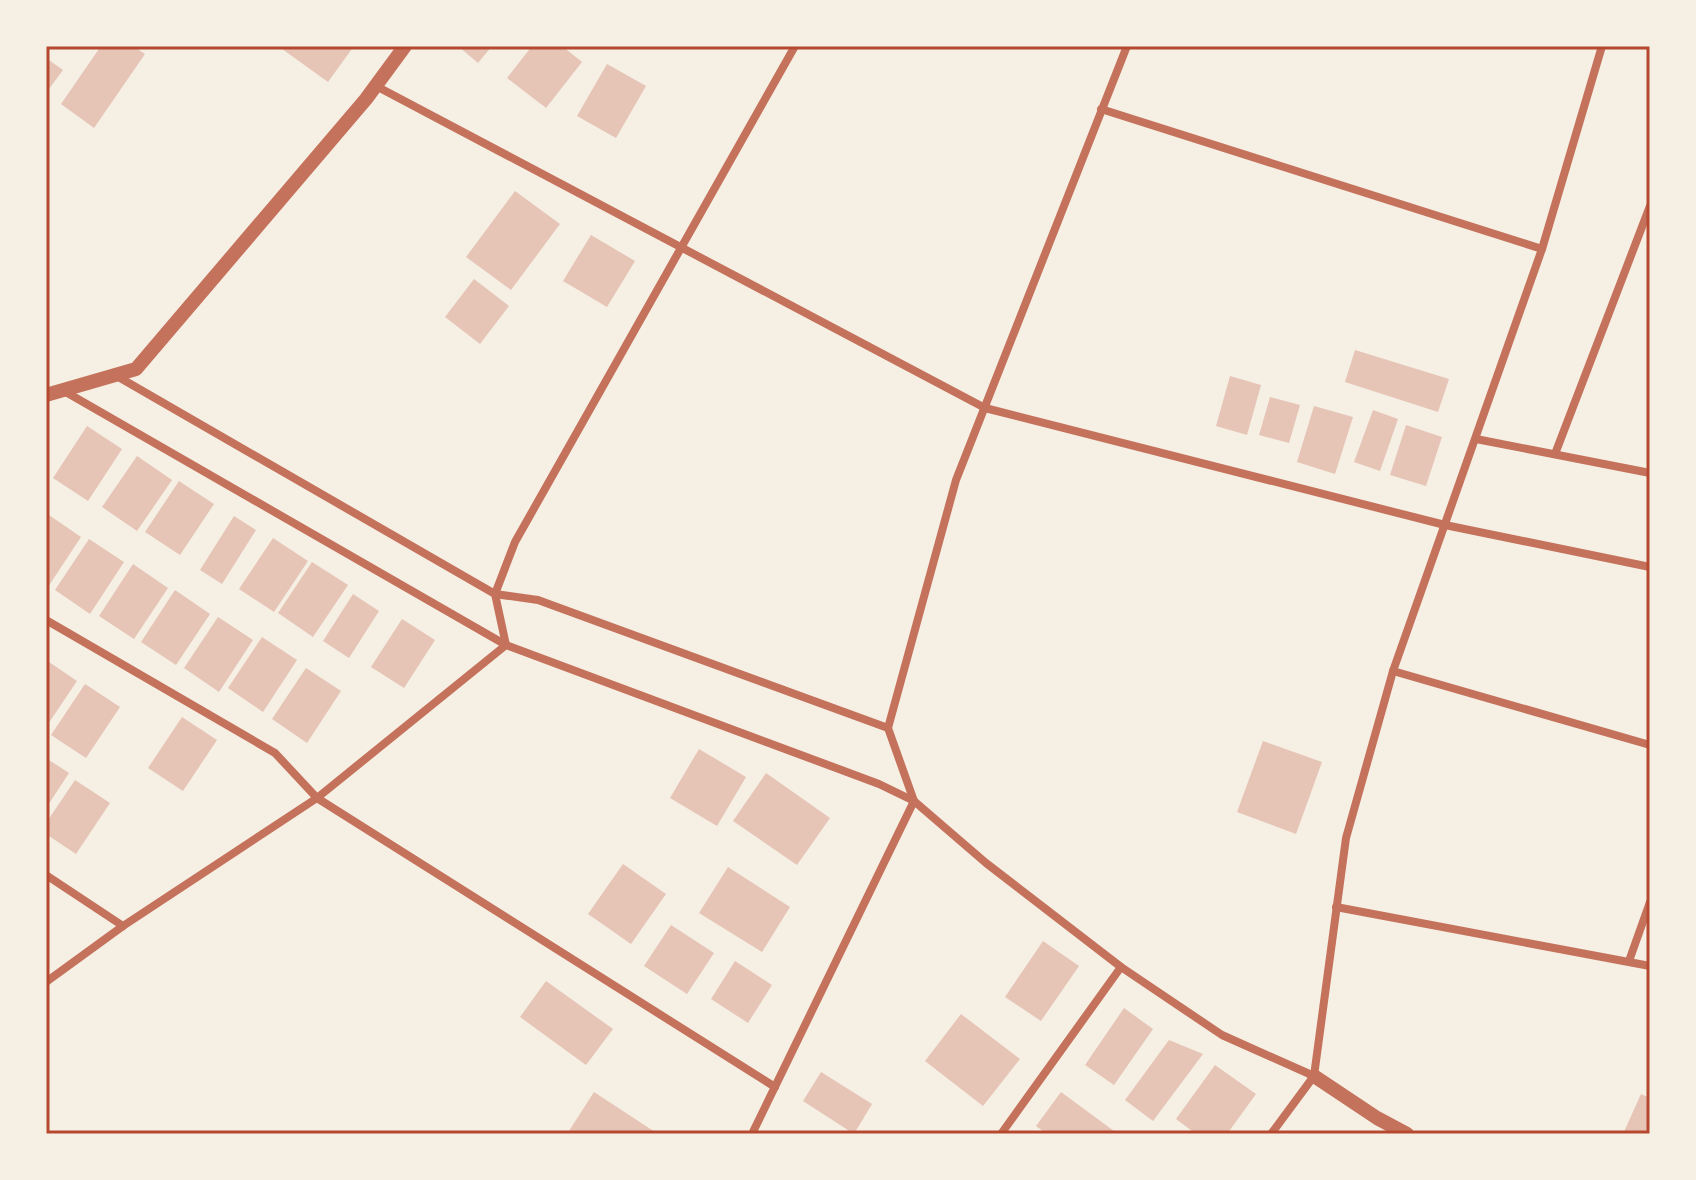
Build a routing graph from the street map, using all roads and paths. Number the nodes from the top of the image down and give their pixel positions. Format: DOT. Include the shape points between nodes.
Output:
graph roads {
  1 [pos="405,46"];
  2 [pos="795,46"];
  3 [pos="1115,46"];
  4 [pos="1602,46"];
  5 [pos="1126,49"];
  6 [pos="376,86"];
  7 [pos="1101,109"];
  8 [pos="1650,206"];
  9 [pos="682,248"];
  10 [pos="1542,249"];
  11 [pos="115,375"];
  12 [pos="62,390"];
  13 [pos="46,395"];
  14 [pos="985,408"];
  15 [pos="1476,439"];
  16 [pos="1555,454"];
  17 [pos="1650,473"];
  18 [pos="1445,525"];
  19 [pos="1650,567"];
  20 [pos="495,594"];
  21 [pos="46,620"];
  22 [pos="506,645"];
  23 [pos="1393,671"];
  24 [pos="888,728"];
  25 [pos="1650,745"];
  26 [pos="317,798"];
  27 [pos="914,801"];
  28 [pos="46,875"];
  29 [pos="1650,902"];
  30 [pos="1336,907"];
  31 [pos="123,926"];
  32 [pos="1629,961"];
  33 [pos="1650,966"];
  34 [pos="1121,967"];
  35 [pos="46,982"];
  36 [pos="1314,1076"];
  37 [pos="775,1087"];
  38 [pos="752,1134"];
  39 [pos="1001,1134"];
  40 [pos="1271,1134"];
  41 [pos="1407,1134"];
  1 -- 6 [label="street"];
  2 -- 9 [label="street"];
  3 -- 5 [label="street"];
  4 -- 10 [label="street"];
  5 -- 7 [label="street"];
  6 -- 9 [label="street"];
  6 -- 11 [label="street" via="136,369"];
  7 -- 10 [label="street"];
  7 -- 14 [label="street"];
  8 -- 16 [label="street"];
  9 -- 14 [label="street"];
  9 -- 20 [label="street" via="515,542"];
  10 -- 15 [label="street"];
  11 -- 12 [label="street"];
  11 -- 20 [label="street"];
  12 -- 13 [label="street"];
  12 -- 22 [label="street"];
  14 -- 18 [label="street"];
  14 -- 24 [label="street" via="956,480"];
  15 -- 16 [label="street"];
  15 -- 18 [label="street"];
  16 -- 17 [label="street"];
  18 -- 19 [label="street"];
  18 -- 23 [label="street"];
  20 -- 22 [label="street"];
  20 -- 24 [label="street" via="538,600"];
  21 -- 26 [label="street" via="275,753"];
  22 -- 26 [label="street"];
  22 -- 27 [label="street"];
  23 -- 25 [label="street"];
  23 -- 30 [label="street" via="1346,838"];
  24 -- 27 [label="street"];
  26 -- 31 [label="street"];
  26 -- 37 [label="street"];
  27 -- 34 [label="street"];
  27 -- 37 [label="street"];
  28 -- 31 [label="street"];
  29 -- 32 [label="street"];
  30 -- 32 [label="street"];
  30 -- 36 [label="street"];
  31 -- 35 [label="street"];
  32 -- 33 [label="street"];
  34 -- 36 [label="street" via="1222,1035"];
  34 -- 39 [label="street"];
  36 -- 40 [label="street"];
  36 -- 41 [label="street"];
  37 -- 38 [label="street"];
}
